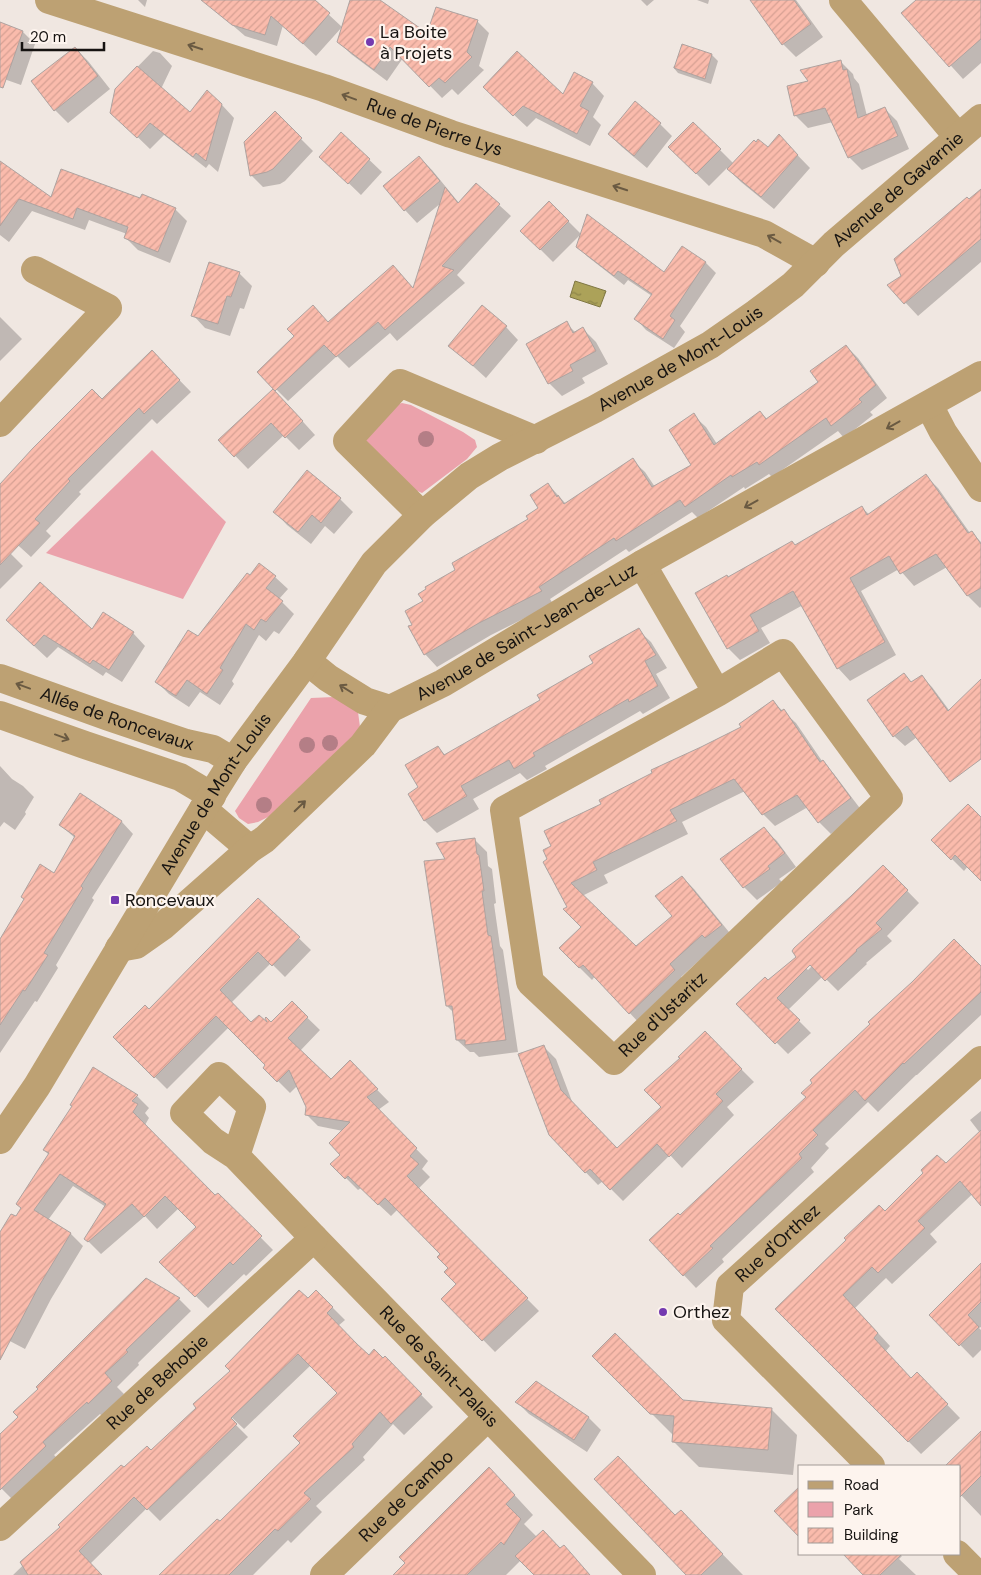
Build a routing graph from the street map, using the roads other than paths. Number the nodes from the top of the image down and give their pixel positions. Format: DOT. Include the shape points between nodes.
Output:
graph roads {
  1 [pos="49,0"];
  2 [pos="843,0"];
  3 [pos="981,118"];
  4 [pos="958,137"];
  5 [pos="816,263"];
  6 [pos="35,270"];
  7 [pos="981,375"];
  8 [pos="929,405"];
  9 [pos="0,423"];
  10 [pos="536,440"];
  11 [pos="981,488"];
  12 [pos="422,515"];
  13 [pos="642,564"];
  14 [pos="307,662"];
  15 [pos="0,678"];
  16 [pos="717,693"];
  17 [pos="390,709"];
  18 [pos="0,715"];
  19 [pos="234,761"];
  20 [pos="208,802"];
  21 [pos="258,844"];
  22 [pos="119,948"];
  23 [pos="981,1060"];
  24 [pos="8,1122"];
  25 [pos="0,1140"];
  26 [pos="236,1156"];
  27 [pos="314,1238"];
  28 [pos="488,1417"];
  29 [pos="870,1465"];
  30 [pos="0,1527"];
  31 [pos="958,1555"];
  32 [pos="324,1575"];
  33 [pos="642,1575"];
  34 [pos="978,1575"];
  5 -- 1 [label="street, Rue de Pierre Lys, one-way" via="764,234"];
  2 -- 4 [label="street"];
  3 -- 4 [label="street, Avenue de Gavarnie"];
  4 -- 5 [label="street, Avenue de Gavarnie"];
  5 -- 10 [label="street, Avenue de Mont-Louis" via="793,286 710,344"];
  6 -- 9 [label="street" via="108,308"];
  7 -- 8 [label="street, Avenue de Saint-Jean-de-Luz"];
  8 -- 11 [label="street"];
  8 -- 13 [label="street, Avenue de Saint-Jean-de-Luz, one-way"];
  10 -- 12 [label="street, Avenue de Mont-Louis" via="468,476"];
  10 -- 12 [label="street" via="400,383 347,441"];
  12 -- 14 [label="street, Avenue de Mont-Louis" via="374,563"];
  13 -- 16 [label="street"];
  13 -- 17 [label="street, Avenue de Saint-Jean-de-Luz" via="443,683"];
  17 -- 14 [label="street, one-way" via="366,701"];
  14 -- 19 [label="street, Avenue de Mont-Louis"];
  19 -- 15 [label="street, Allée de Roncevaux, one-way" via="213,749 109,717"];
  16 -- 16 [label="street, Rue d'Ustaritz" via="504,810 530,982 614,1062 889,798 783,653"];
  21 -- 17 [label="street, Avenue de Saint-Jean-de-Luz, one-way" via="363,745"];
  18 -- 20 [label="street, Allée de Roncevaux, one-way" via="180,777"];
  19 -- 20 [label="street, Avenue de Mont-Louis"];
  20 -- 21 [label="street, Allée de Roncevaux"];
  20 -- 22 [label="street, Avenue de Mont-Louis"];
  21 -- 22 [label="street, Avenue de Saint-Jean-de-Luz" via="163,926 136,945"];
  22 -- 24 [label="street, Avenue de Mont-Louis" via="37,1086"];
  23 -- 29 [label="street, Rue d'Orthez" via="730,1286 726,1320"];
  24 -- 25 [label="street, Avenue de Mont-Louis"];
  26 -- 27 [label="street, Rue de Saint-Palais"];
  27 -- 28 [label="street, Rue de Saint-Palais"];
  27 -- 30 [label="street, Rue de Behobie"];
  28 -- 32 [label="street, Rue de Cambo"];
  28 -- 33 [label="street, Rue de Saint-Palais"];
  31 -- 34 [label="street"];
}
